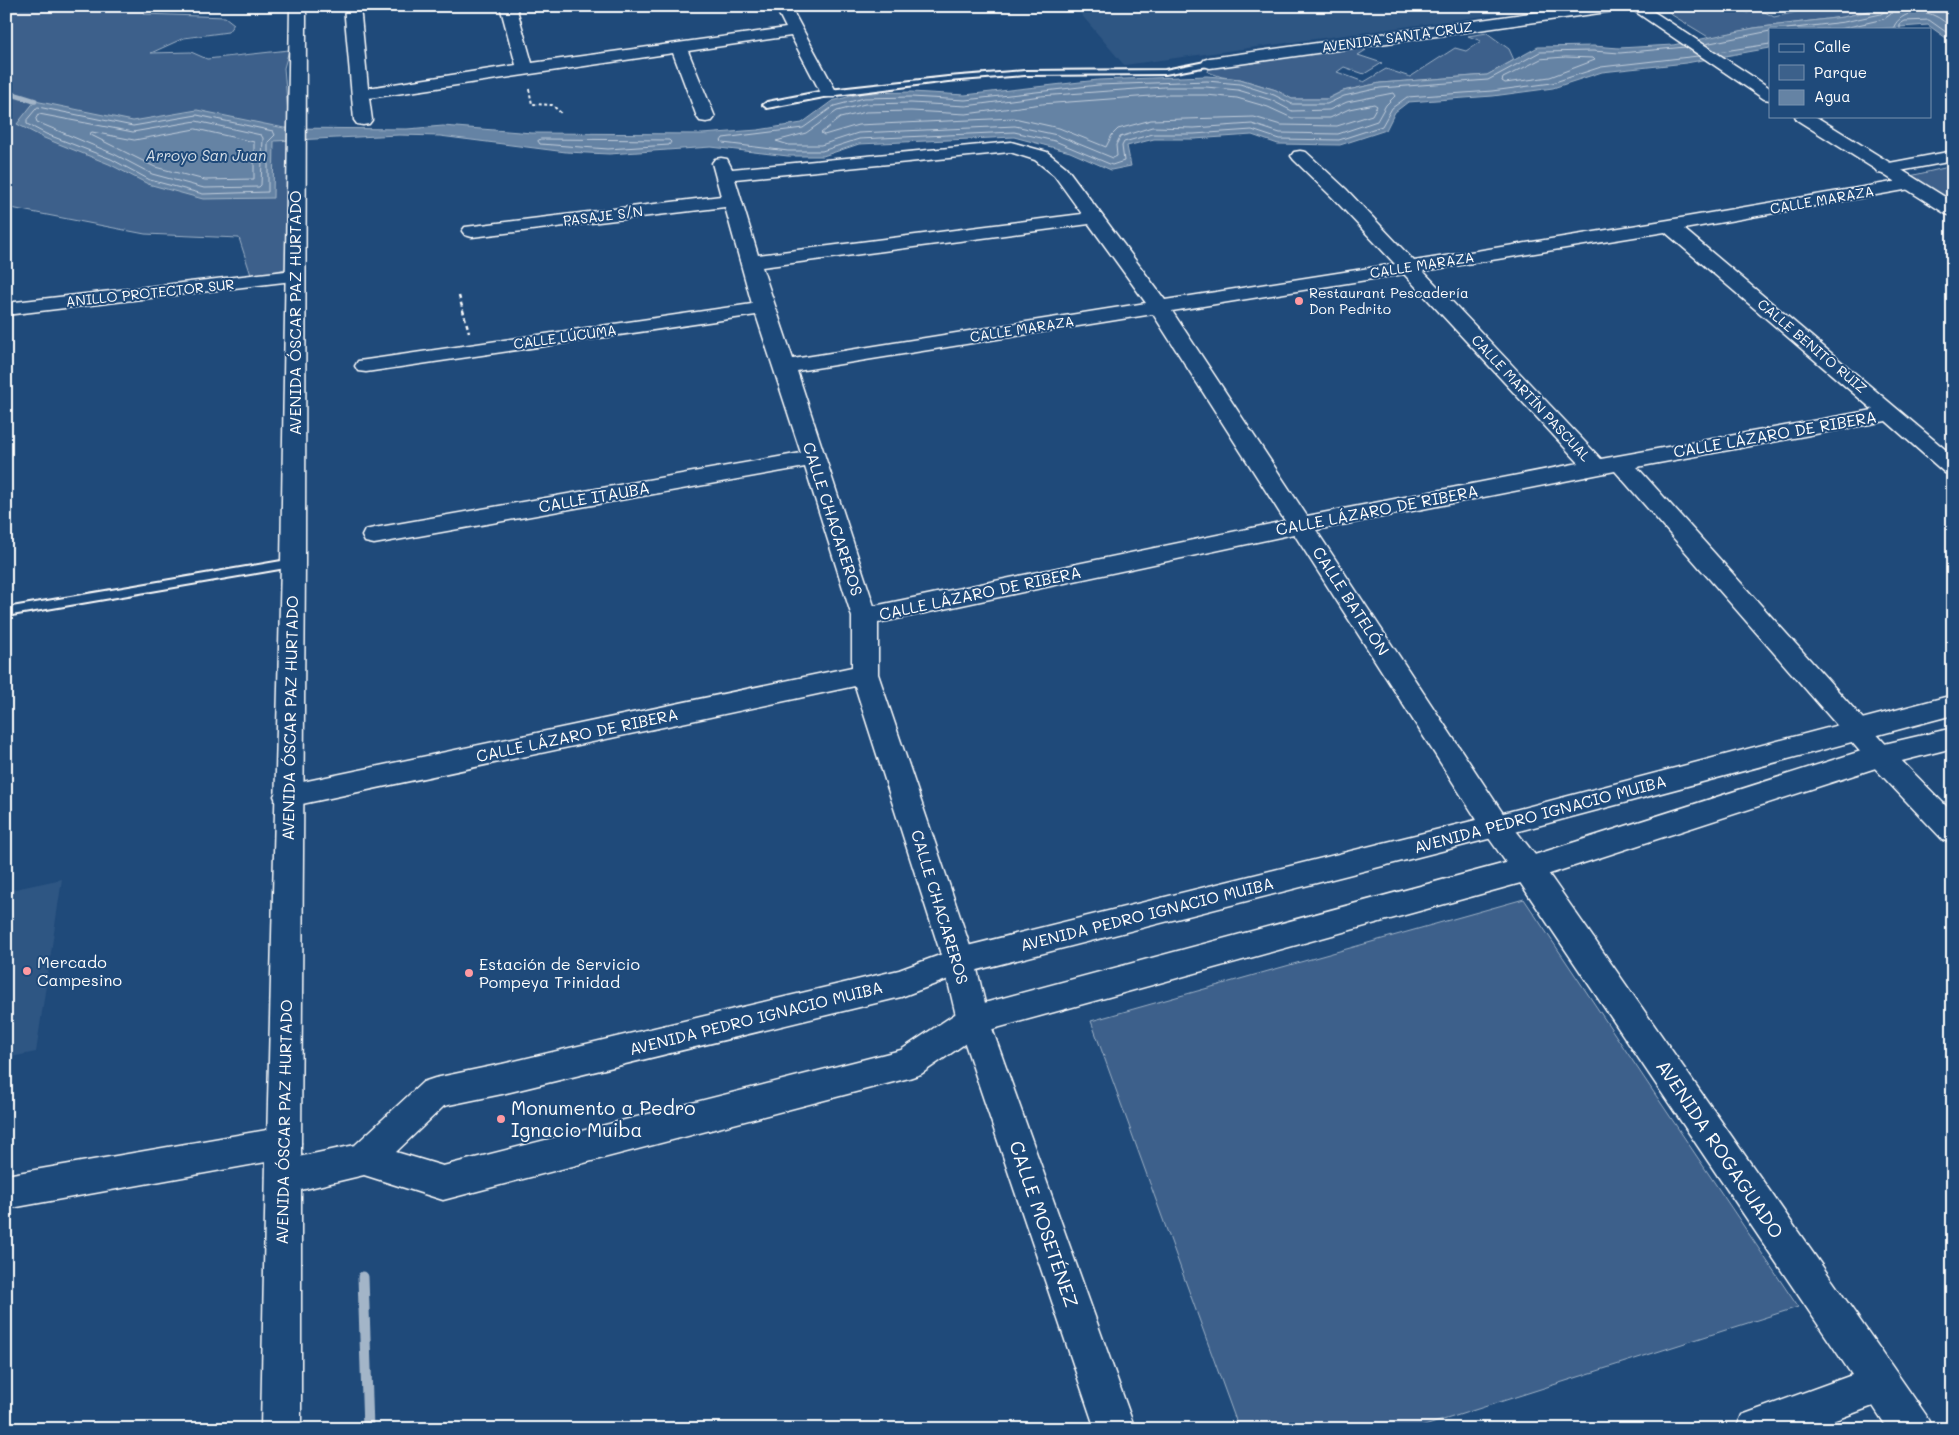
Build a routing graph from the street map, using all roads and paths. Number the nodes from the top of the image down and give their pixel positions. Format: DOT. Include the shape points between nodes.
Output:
graph roads {
  1 [pos="298,6"];
  2 [pos="352,6"];
  3 [pos="508,6"];
  4 [pos="782,6"];
  5 [pos="1614,6"];
  6 [pos="1634,6"];
  7 [pos="796,32"];
  8 [pos="679,48"];
  9 [pos="1210,63"];
  10 [pos="525,69"];
  11 [pos="829,93"];
  12 [pos="362,94"];
  13 [pos="1769,94"];
  14 [pos="767,105"];
  15 [pos="561,113"];
  16 [pos="706,117"];
  17 [pos="1806,118"];
  18 [pos="363,120"];
  19 [pos="1300,156"];
  20 [pos="1953,156"];
  21 [pos="723,169"];
  22 [pos="1884,169"];
  23 [pos="1910,184"];
  24 [pos="733,200"];
  25 [pos="1953,210"];
  26 [pos="1094,218"];
  27 [pos="1669,226"];
  28 [pos="472,231"];
  29 [pos="752,262"];
  30 [pos="1408,267"];
  31 [pos="294,276"];
  32 [pos="459,296"];
  33 [pos="1159,307"];
  34 [pos="764,308"];
  35 [pos="6,309"];
  36 [pos="475,350"];
  37 [pos="366,366"];
  38 [pos="786,367"];
  39 [pos="1891,412"];
  40 [pos="814,458"];
  41 [pos="1950,462"];
  42 [pos="1608,465"];
  43 [pos="1301,525"];
  44 [pos="374,536"];
  45 [pos="293,563"];
  46 [pos="6,612"];
  47 [pos="865,617"];
  48 [pos="865,674"];
  49 [pos="1953,705"];
  50 [pos="1857,730"];
  51 [pos="1953,738"];
  52 [pos="1880,756"];
  53 [pos="288,796"];
  54 [pos="1496,826"];
  55 [pos="1953,832"];
  56 [pos="1528,869"];
  57 [pos="959,962"];
  58 [pos="973,1020"];
  59 [pos="364,1159"];
  60 [pos="284,1160"];
  61 [pos="6,1192"];
  62 [pos="1881,1384"];
  63 [pos="281,1429"];
  64 [pos="1115,1429"];
  65 [pos="1756,1429"];
  66 [pos="1912,1429"];
  1 -- 31 [label="main road, AVENIDA ÓSCAR PAZ HURTADO"];
  2 -- 12 [label="main road"];
  3 -- 10 [label="main road"];
  4 -- 7 [label="main road"];
  5 -- 9 [label="main road, AVENIDA SANTA CRUZ"];
  6 -- 13 [label="main road"];
  7 -- 8 [label="main road"];
  7 -- 11 [label="main road"];
  8 -- 10 [label="main road"];
  8 -- 16 [label="main road"];
  9 -- 11 [label="lane" via="1165,72 1025,73"];
  10 -- 12 [label="main road"];
  10 -- 15 [label="path" via="532,104 552,106"];
  11 -- 14 [label="lane"];
  12 -- 18 [label="main road"];
  17 -- 22 [label="main road"];
  19 -- 30 [label="main road, CALLE MARTÍN PASCUAL"];
  20 -- 22 [label="main road"];
  21 -- 24 [label="main road, CALLE CHACAREROS"];
  21 -- 26 [label="main road, CALLE BATELÓN" via="1010,147 1041,156 1054,166"];
  22 -- 23 [label="main road"];
  23 -- 25 [label="main road"];
  23 -- 27 [label="main road, CALLE MARAZA"];
  24 -- 28 [label="main road, PASAJE S/N"];
  24 -- 29 [label="main road, CALLE CHACAREROS"];
  26 -- 29 [label="main road"];
  26 -- 33 [label="main road, CALLE BATELÓN"];
  27 -- 30 [label="main road, CALLE MARAZA"];
  27 -- 39 [label="main road, CALLE BENITO RUIZ"];
  29 -- 34 [label="main road, CALLE CHACAREROS"];
  30 -- 33 [label="main road, CALLE MARAZA"];
  30 -- 42 [label="main road, CALLE MARTÍN PASCUAL"];
  31 -- 35 [label="main road, ANILLO PROTECTOR SUR"];
  31 -- 45 [label="main road, AVENIDA ÓSCAR PAZ HURTADO"];
  32 -- 36 [label="path"];
  33 -- 38 [label="main road, CALLE MARAZA"];
  33 -- 43 [label="main road, CALLE BATELÓN"];
  34 -- 36 [label="main road, CALLE LÚCUMA"];
  34 -- 38 [label="main road, CALLE CHACAREROS"];
  36 -- 37 [label="main road, CALLE LÚCUMA"];
  38 -- 40 [label="main road, CALLE CHACAREROS"];
  39 -- 41 [label="main road, CALLE BENITO RUIZ"];
  39 -- 42 [label="main road, CALLE LÁZARO DE RIBERA"];
  40 -- 44 [label="main road, CALLE ITAUBA"];
  40 -- 47 [label="main road, CALLE CHACAREROS"];
  42 -- 43 [label="main road, CALLE LÁZARO DE RIBERA"];
  42 -- 50 [label="main road, CALLE MARTÍN PASCUAL"];
  43 -- 47 [label="main road, CALLE LÁZARO DE RIBERA"];
  43 -- 54 [label="main road, CALLE BATELÓN"];
  45 -- 46 [label="lane"];
  45 -- 53 [label="main road, AVENIDA ÓSCAR PAZ HURTADO"];
  47 -- 48 [label="main road, CALLE CHACAREROS"];
  48 -- 53 [label="main road, CALLE LÁZARO DE RIBERA"];
  48 -- 57 [label="main road, CALLE CHACAREROS"];
  49 -- 50 [label="main road, AVENIDA PEDRO IGNACIO MUIBA"];
  50 -- 52 [label="main road, CALLE MARTÍN PASCUAL"];
  50 -- 54 [label="main road, AVENIDA PEDRO IGNACIO MUIBA"];
  51 -- 52 [label="main road"];
  52 -- 55 [label="main road, CALLE MARTÍN PASCUAL"];
  52 -- 56 [label="main road"];
  53 -- 60 [label="main road, AVENIDA ÓSCAR PAZ HURTADO"];
  54 -- 56 [label="main road, CALLE BATELÓN"];
  54 -- 57 [label="main road, AVENIDA PEDRO IGNACIO MUIBA"];
  56 -- 58 [label="main road"];
  56 -- 62 [label="main road, AVENIDA ROGAGUADO"];
  57 -- 58 [label="main road, CALLE CHACAREROS"];
  57 -- 59 [label="main road, AVENIDA PEDRO IGNACIO MUIBA" via="901,983 435,1093"];
  58 -- 59 [label="main road" via="909,1064 443,1183"];
  58 -- 64 [label="main road, CALLE MOSETÉNEZ"];
  59 -- 60 [label="main road"];
  60 -- 61 [label="main road"];
  60 -- 63 [label="main road, AVENIDA ÓSCAR PAZ HURTADO"];
  62 -- 65 [label="main road"];
  62 -- 66 [label="main road, AVENIDA ROGAGUADO"];
}
